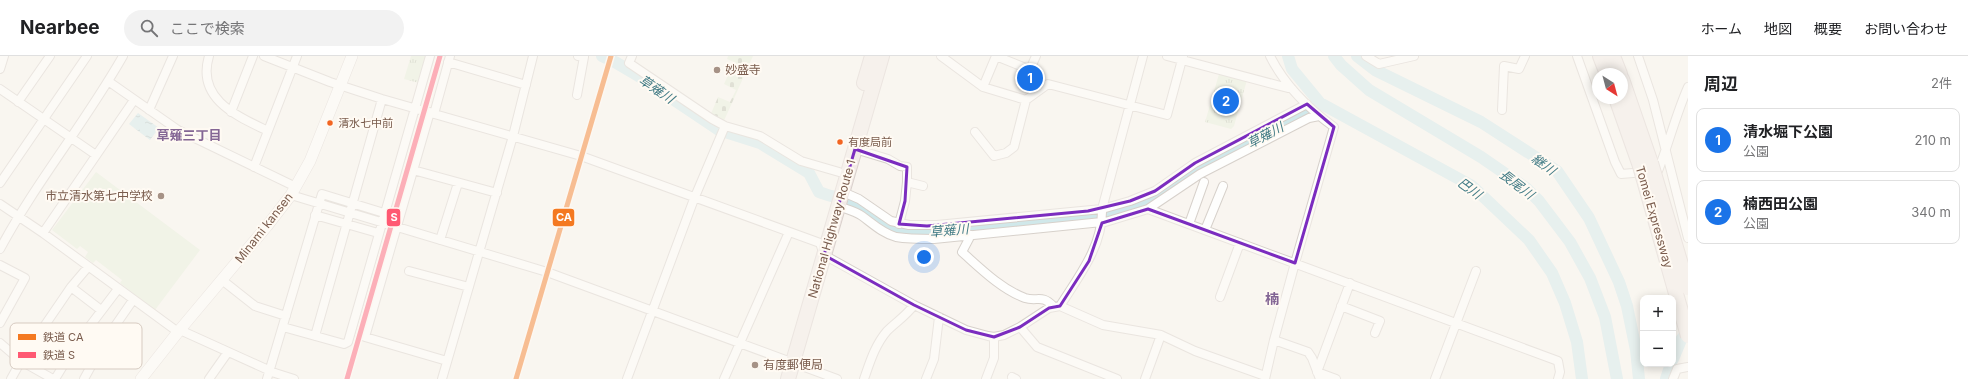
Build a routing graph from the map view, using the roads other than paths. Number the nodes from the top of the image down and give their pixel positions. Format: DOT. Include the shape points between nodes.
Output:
graph roads {
  1 [pos="4,56"];
  2 [pos="50,56"];
  3 [pos="87,56"];
  4 [pos="123,56"];
  5 [pos="173,56"];
  6 [pos="209,56"];
  7 [pos="253,56"];
  8 [pos="264,56"];
  9 [pos="297,56"];
  10 [pos="352,56"];
  11 [pos="430,56"];
  12 [pos="533,56"];
  13 [pos="578,56"];
  14 [pos="632,56"];
  15 [pos="872,56"];
  16 [pos="882,56"];
  17 [pos="941,56"];
  18 [pos="996,56"];
  19 [pos="1036,56"];
  20 [pos="1142,56"];
  21 [pos="1166,56"];
  22 [pos="1270,56"];
  23 [pos="1366,56"];
  24 [pos="1414,56"];
  25 [pos="1525,56"];
  26 [pos="1577,56"];
  27 [pos="1600,56"];
  28 [pos="1614,56"];
  29 [pos="1638,56"];
  30 [pos="1183,58"];
  31 [pos="449,59"];
  32 [pos="293,68"];
  33 [pos="1605,68"];
  34 [pos="1618,68"];
  35 [pos="0,69"];
  36 [pos="108,81"];
  37 [pos="340,85"];
  38 [pos="526,85"];
  39 [pos="983,87"];
  40 [pos="1688,87"];
  41 [pos="1291,88"];
  42 [pos="0,90"];
  43 [pos="577,95"];
  44 [pos="382,99"];
  45 [pos="134,100"];
  46 [pos="1026,100"];
  47 [pos="1628,101"];
  48 [pos="18,102"];
  49 [pos="1307,104"];
  50 [pos="1619,104"];
  51 [pos="1130,105"];
  52 [pos="414,108"];
  53 [pos="148,110"];
  54 [pos="1502,110"];
  55 [pos="231,112"];
  56 [pos="432,113"];
  57 [pos="1319,116"];
  58 [pos="43,120"];
  59 [pos="724,126"];
  60 [pos="268,131"];
  61 [pos="975,132"];
  62 [pos="513,136"];
  63 [pos="70,138"];
  64 [pos="855,149"];
  65 [pos="1666,149"];
  66 [pos="96,155"];
  67 [pos="1645,165"];
  68 [pos="254,167"];
  69 [pos="412,170"];
  70 [pos="839,172"];
  71 [pos="907,182"];
  72 [pos="1204,182"];
  73 [pos="0,183"];
  74 [pos="458,183"];
  75 [pos="923,186"];
  76 [pos="1223,186"];
  77 [pos="294,191"];
  78 [pos="843,192"];
  79 [pos="497,193"];
  80 [pos="694,199"];
  81 [pos="0,204"];
  82 [pos="318,204"];
  83 [pos="352,204"];
  84 [pos="838,206"];
  85 [pos="1102,209"];
  86 [pos="1148,209"];
  87 [pos="350,213"];
  88 [pos="384,213"];
  89 [pos="315,215"];
  90 [pos="18,216"];
  91 [pos="999,220"];
  92 [pos="381,222"];
  93 [pos="1102,222"];
  94 [pos="347,224"];
  95 [pos="900,224"];
  96 [pos="1188,224"];
  97 [pos="396,228"];
  98 [pos="1205,230"];
  99 [pos="789,232"];
  100 [pos="1000,232"];
  101 [pos="44,233"];
  102 [pos="378,234"];
  103 [pos="971,235"];
  104 [pos="1688,238"];
  105 [pos="440,240"];
  106 [pos="1240,243"];
  107 [pos="0,249"];
  108 [pos="822,249"];
  109 [pos="480,252"];
  110 [pos="1295,263"];
  111 [pos="0,265"];
  112 [pos="88,267"];
  113 [pos="409,271"];
  114 [pos="1476,271"];
  115 [pos="222,280"];
  116 [pos="1350,283"];
  117 [pos="469,287"];
  118 [pos="71,288"];
  119 [pos="1688,288"];
  120 [pos="118,289"];
  121 [pos="1220,297"];
  122 [pos="134,300"];
  123 [pos="914,305"];
  124 [pos="1056,306"];
  125 [pos="1341,306"];
  126 [pos="101,310"];
  127 [pos="652,310"];
  128 [pos="286,316"];
  129 [pos="939,317"];
  130 [pos="1456,322"];
  131 [pos="0,323"];
  132 [pos="46,323"];
  133 [pos="92,323"];
  134 [pos="117,323"];
  135 [pos="283,327"];
  136 [pos="1020,327"];
  137 [pos="179,331"];
  138 [pos="1375,333"];
  139 [pos="1161,335"];
  140 [pos="315,336"];
  141 [pos="1688,336"];
  142 [pos="994,337"];
  143 [pos="1274,340"];
  144 [pos="0,343"];
  145 [pos="740,343"];
  146 [pos="10,351"];
  147 [pos="228,352"];
  148 [pos="447,361"];
  149 [pos="789,361"];
  150 [pos="1688,367"];
  151 [pos="18,369"];
  152 [pos="36,369"];
  153 [pos="60,369"];
  154 [pos="90,369"];
  155 [pos="268,375"];
  156 [pos="1318,375"];
  157 [pos="1265,377"];
  158 [pos="11,379"];
  159 [pos="54,379"];
  160 [pos="84,379"];
  161 [pos="141,379"];
  162 [pos="209,379"];
  163 [pos="294,379"];
  164 [pos="442,379"];
  165 [pos="627,379"];
  166 [pos="724,379"];
  167 [pos="779,379"];
  168 [pos="788,379"];
  169 [pos="837,379"];
  170 [pos="864,379"];
  171 [pos="926,379"];
  172 [pos="986,379"];
  173 [pos="1117,379"];
  174 [pos="1145,379"];
  175 [pos="1336,379"];
  176 [pos="1436,379"];
  177 [pos="1558,379"];
  178 [pos="1673,379"];
  1 -- 35 [label="street"];
  2 -- 48 [label="street"];
  3 -- 58 [label="street"];
  4 -- 36 [label="street"];
  5 -- 53 [label="street"];
  6 -- 55 [label="street" via="206,70 209,85 216,98"];
  7 -- 55 [label="street"];
  8 -- 32 [label="street"];
  9 -- 32 [label="street"];
  10 -- 37 [label="main road, Minami kansen"];
  11 -- 52 [label="street"];
  12 -- 38 [label="street"];
  13 -- 43 [label="street" via="584,57"];
  14 -- 59 [label="street" via="629,63"];
  15 -- 70 [label="highway, National Highway Route 1"];
  16 -- 64 [label="highway, National Highway Route 1"];
  17 -- 39 [label="street"];
  18 -- 19 [label="street" via="1028,69"];
  18 -- 39 [label="street"];
  20 -- 51 [label="street"];
  21 -- 30 [label="street"];
  22 -- 41 [label="street"];
  23 -- 24 [label="street" via="1379,64"];
  25 -- 54 [label="street" via="1519,69 1504,66"];
  26 -- 65 [label="street" via="1621,174 1658,171"];
  27 -- 33 [label="highway"];
  28 -- 34 [label="highway"];
  29 -- 65 [label="street"];
  30 -- 41 [label="street"];
  30 -- 51 [label="street" via="1167,115"];
  31 -- 38 [label="street"];
  31 -- 56 [label="street"];
  32 -- 37 [label="street"];
  32 -- 60 [label="street"];
  36 -- 45 [label="street"];
  36 -- 63 [label="street"];
  37 -- 44 [label="street"];
  37 -- 77 [label="main road, Minami kansen" via="310,161"];
  38 -- 62 [label="street"];
  39 -- 46 [label="street"];
  40 -- 65 [label="street" via="1677,112"];
  41 -- 49 [label="street"];
  42 -- 48 [label="street"];
  44 -- 52 [label="street"];
  44 -- 83 [label="street"];
  45 -- 53 [label="street"];
  45 -- 66 [label="street"];
  46 -- 51 [label="street" via="1048,84"];
  46 -- 61 [label="street" via="1016,143 1006,153 994,156"];
  47 -- 67 [label="highway, Tomei Expressway"];
  48 -- 58 [label="street"];
  49 -- 57 [label="street"];
  49 -- 85 [label="street" via="1195,163 1154,191"];
  50 -- 67 [label="highway, Tomei Expressway"];
  51 -- 85 [label="street"];
  52 -- 56 [label="street"];
  52 -- 88 [label="street"];
  53 -- 68 [label="street" via="178,130"];
  55 -- 60 [label="street"];
  56 -- 62 [label="street"];
  56 -- 69 [label="street"];
  57 -- 86 [label="street" via="1309,118 1200,174"];
  57 -- 110 [label="street" via="1334,127"];
  58 -- 63 [label="street"];
  58 -- 73 [label="street"];
  59 -- 70 [label="street" via="760,136 801,161"];
  59 -- 80 [label="street"];
  60 -- 68 [label="street"];
  62 -- 79 [label="street"];
  62 -- 80 [label="street" via="581,156"];
  63 -- 66 [label="street"];
  63 -- 90 [label="street"];
  64 -- 71 [label="street" via="907,167"];
  64 -- 78 [label="highway, National Highway Route 1"];
  65 -- 104 [label="street"];
  66 -- 101 [label="street"];
  67 -- 119 [label="highway, Tomei Expressway, bridge"];
  67 -- 141 [label="highway, Tomei Expressway, bridge"];
  68 -- 77 [label="street"];
  69 -- 74 [label="street"];
  69 -- 97 [label="street"];
  70 -- 108 [label="highway, National Highway Route 1"];
  71 -- 75 [label="street"];
  71 -- 95 [label="street"];
  72 -- 96 [label="street"];
  74 -- 79 [label="street"];
  74 -- 105 [label="street"];
  76 -- 98 [label="street"];
  77 -- 82 [label="street"];
  77 -- 115 [label="main road, Minami kansen"];
  78 -- 84 [label="highway, National Highway Route 1"];
  78 -- 95 [label="street" via="859,199 885,218"];
  79 -- 109 [label="street"];
  80 -- 99 [label="street"];
  80 -- 127 [label="street"];
  81 -- 90 [label="street"];
  82 -- 83 [label="street" via="322,194"];
  82 -- 87 [label="street"];
  82 -- 89 [label="street"];
  83 -- 87 [label="street"];
  83 -- 88 [label="street"];
  84 -- 103 [label="street" via="859,214 878,229 896,237 934,239"];
  84 -- 108 [label="highway, National Highway Route 1"];
  85 -- 91 [label="street"];
  85 -- 93 [label="street"];
  86 -- 93 [label="street"];
  86 -- 96 [label="street"];
  87 -- 92 [label="street"];
  87 -- 94 [label="street"];
  88 -- 92 [label="street"];
  89 -- 94 [label="street"];
  89 -- 128 [label="street"];
  90 -- 101 [label="street"];
  90 -- 107 [label="street"];
  91 -- 95 [label="street" via="927,226"];
  91 -- 100 [label="street"];
  92 -- 97 [label="street"];
  92 -- 102 [label="street"];
  93 -- 100 [label="street"];
  93 -- 124 [label="street" via="1089,260"];
  94 -- 102 [label="street"];
  94 -- 140 [label="street"];
  96 -- 98 [label="street"];
  97 -- 105 [label="street"];
  97 -- 148 [label="street" via="365,337"];
  98 -- 106 [label="street"];
  99 -- 108 [label="street"];
  99 -- 145 [label="street"];
  100 -- 103 [label="street"];
  101 -- 112 [label="street"];
  102 -- 140 [label="street" via="348,342 344,344"];
  103 -- 124 [label="street" via="962,252 984,272 1026,298 1044,299"];
  105 -- 109 [label="street"];
  106 -- 110 [label="street"];
  106 -- 121 [label="street"];
  108 -- 123 [label="street"];
  108 -- 149 [label="highway, National Highway Route 1"];
  109 -- 117 [label="street"];
  109 -- 127 [label="street" via="547,272"];
  110 -- 116 [label="street"];
  110 -- 143 [label="street"];
  111 -- 131 [label="street" via="25,278"];
  112 -- 118 [label="street"];
  112 -- 120 [label="street"];
  113 -- 117 [label="street"];
  114 -- 130 [label="street"];
  115 -- 128 [label="street" via="255,306"];
  115 -- 137 [label="main road, Minami kansen"];
  116 -- 125 [label="street"];
  116 -- 130 [label="street"];
  117 -- 148 [label="street"];
  118 -- 126 [label="street"];
  118 -- 132 [label="street"];
  120 -- 122 [label="street"];
  120 -- 126 [label="street"];
  122 -- 134 [label="street"];
  122 -- 137 [label="street"];
  123 -- 129 [label="street"];
  123 -- 170 [label="street" via="881,339"];
  124 -- 136 [label="street"];
  124 -- 139 [label="street" via="1103,325"];
  125 -- 138 [label="street" via="1380,321"];
  125 -- 156 [label="street"];
  126 -- 133 [label="street"];
  127 -- 145 [label="street"];
  127 -- 165 [label="street"];
  128 -- 135 [label="street"];
  129 -- 142 [label="street" via="966,330"];
  129 -- 171 [label="street" via="934,359"];
  130 -- 176 [label="street"];
  130 -- 177 [label="street" via="1558,361"];
  135 -- 140 [label="street"];
  135 -- 155 [label="street"];
  136 -- 142 [label="street"];
  136 -- 173 [label="street" via="1038,347"];
  137 -- 147 [label="street"];
  137 -- 161 [label="main road, Minami kansen"];
  139 -- 157 [label="street" via="1195,352"];
  139 -- 174 [label="street"];
  142 -- 172 [label="street" via="994,358"];
  143 -- 156 [label="street" via="1308,352"];
  143 -- 157 [label="street"];
  144 -- 146 [label="street"];
  145 -- 149 [label="street"];
  145 -- 166 [label="street"];
  147 -- 155 [label="street"];
  147 -- 162 [label="street"];
  148 -- 164 [label="street"];
  149 -- 167 [label="highway, National Highway Route 1"];
  149 -- 168 [label="highway, National Highway Route 1"];
  149 -- 169 [label="street"];
  150 -- 178 [label="street" via="1677,369"];
  151 -- 158 [label="street"];
  152 -- 159 [label="street"];
  153 -- 159 [label="street"];
  154 -- 160 [label="street"];
  155 -- 163 [label="street"];
  156 -- 175 [label="street"];
}
